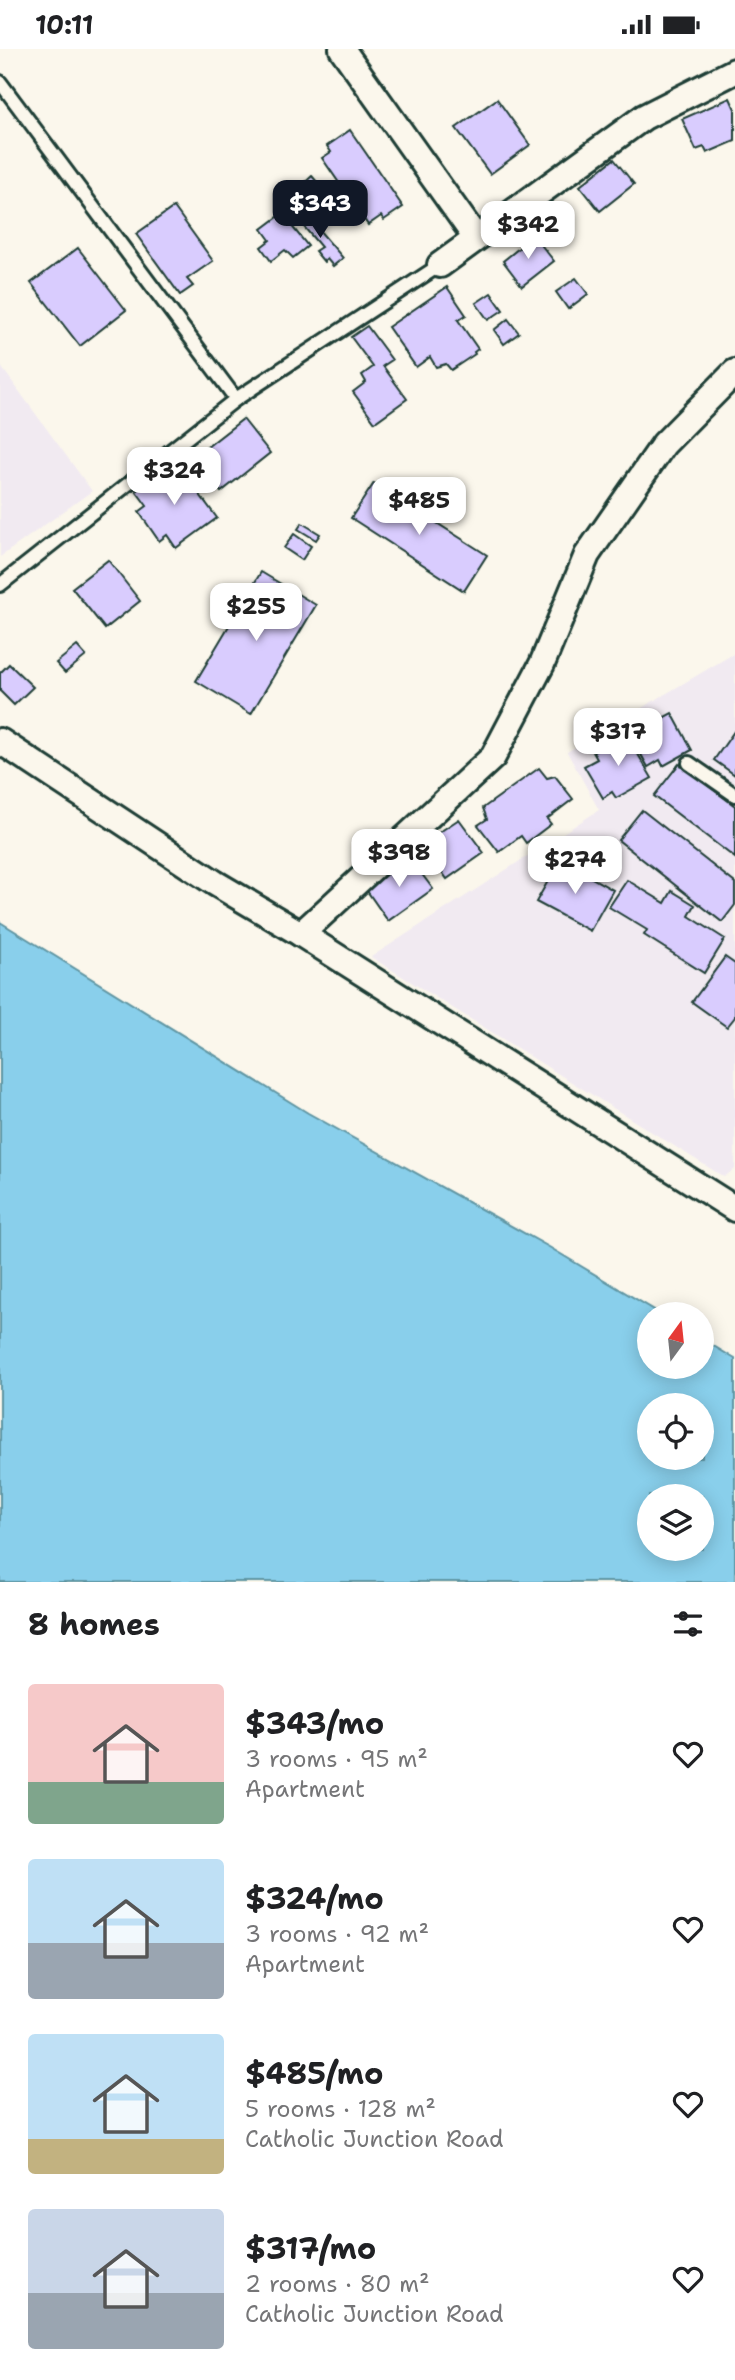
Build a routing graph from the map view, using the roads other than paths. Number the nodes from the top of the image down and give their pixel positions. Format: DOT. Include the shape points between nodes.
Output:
graph roads {
  1 [pos="342,49"];
  2 [pos="735,71"];
  3 [pos="0,82"];
  4 [pos="476,238"];
  5 [pos="440,265"];
  6 [pos="735,372"];
  7 [pos="236,399"];
  8 [pos="0,585"];
  9 [pos="0,741"];
  10 [pos="690,763"];
  11 [pos="735,795"];
  12 [pos="301,934"];
  13 [pos="735,1209"];
  1 -- 4 [label="street"];
  2 -- 4 [label="street" via="644,117"];
  3 -- 7 [label="lane"];
  4 -- 5 [label="street"];
  5 -- 7 [label="lane"];
  6 -- 12 [label="street" via="664,444 587,555 542,664 493,757"];
  7 -- 8 [label="lane"];
  9 -- 12 [label="street"];
  10 -- 11 [label="lane"];
  12 -- 13 [label="street"];
}
